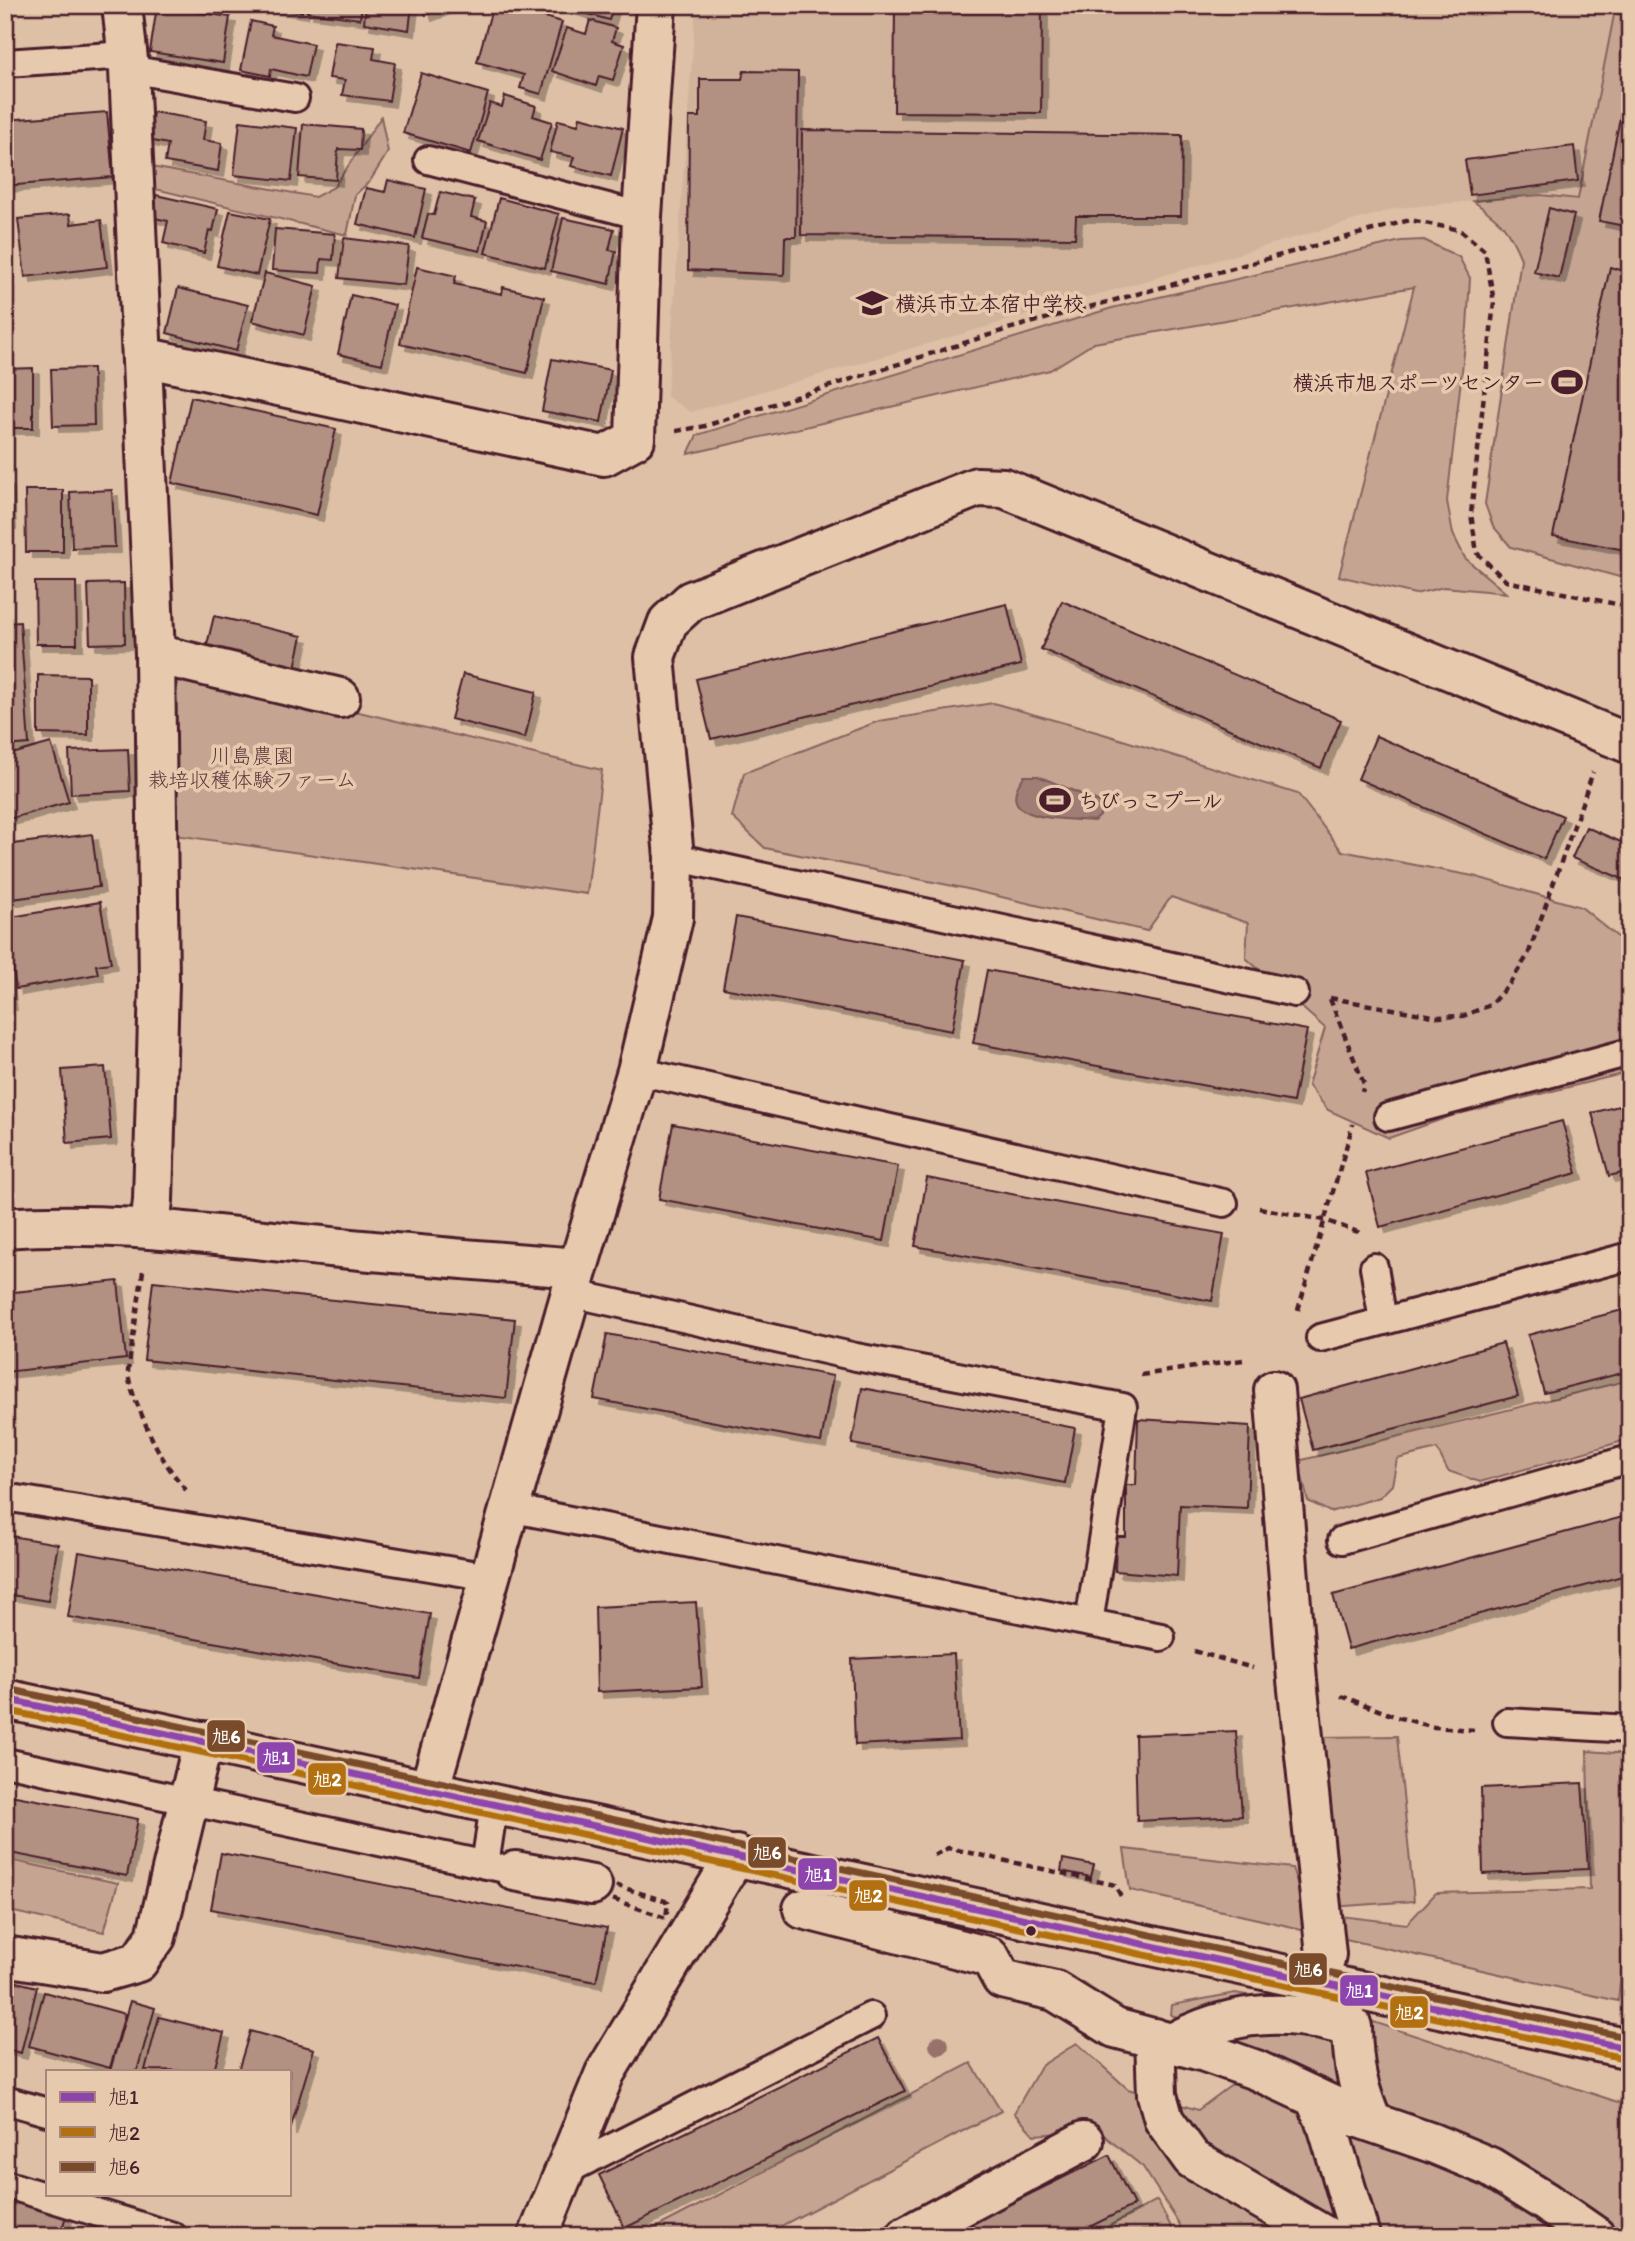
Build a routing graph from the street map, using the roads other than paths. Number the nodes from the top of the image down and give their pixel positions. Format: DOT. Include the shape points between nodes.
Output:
graph roads {
  1 [pos="122,5"];
  2 [pos="656,5"];
  3 [pos="129,62"];
  4 [pos="5,63"];
  5 [pos="295,98"];
  6 [pos="428,160"];
  7 [pos="642,216"];
  8 [pos="143,357"];
  9 [pos="155,654"];
  10 [pos="340,698"];
  11 [pos="1618,740"];
  12 [pos="674,857"];
  13 [pos="1295,993"];
  14 [pos="1630,1052"];
  15 [pos="637,1071"];
  16 [pos="1388,1116"];
  17 [pos="1224,1203"];
  18 [pos="5,1228"];
  19 [pos="150,1228"];
  20 [pos="1630,1256"];
  21 [pos="1374,1267"];
  22 [pos="574,1280"];
  23 [pos="1383,1321"];
  24 [pos="1320,1338"];
  25 [pos="1274,1390"];
  26 [pos="1630,1459"];
  27 [pos="5,1497"];
  28 [pos="509,1508"];
  29 [pos="1342,1540"];
  30 [pos="490,1577"];
  31 [pos="1090,1623"];
  32 [pos="1161,1637"];
  33 [pos="5,1699"];
  34 [pos="1507,1722"];
  35 [pos="1630,1729"];
  36 [pos="203,1741"];
  37 [pos="5,1762"];
  38 [pos="429,1791"];
  39 [pos="189,1802"];
  40 [pos="494,1805"];
  41 [pos="736,1855"];
  42 [pos="500,1868"];
  43 [pos="592,1885"];
  44 [pos="803,1909"];
  45 [pos="5,1956"];
  46 [pos="1320,1982"];
  47 [pos="871,2016"];
  48 [pos="1312,2019"];
  49 [pos="1163,2041"];
  50 [pos="1630,2049"];
  51 [pos="1315,2098"];
  52 [pos="5,2101"];
  53 [pos="46,2112"];
  54 [pos="1371,2122"];
  55 [pos="1084,2141"];
  56 [pos="564,2172"];
  57 [pos="5,2185"];
  58 [pos="173,2236"];
  59 [pos="538,2236"];
  60 [pos="906,2236"];
  61 [pos="1325,2236"];
  62 [pos="1360,2236"];
  63 [pos="1595,2236"];
  1 -- 3 [label="street"];
  2 -- 7 [label="street"];
  3 -- 4 [label="lane"];
  3 -- 5 [label="lane"];
  3 -- 8 [label="street"];
  6 -- 7 [label="lane"];
  7 -- 8 [label="street" via="635,439 604,456"];
  8 -- 9 [label="street"];
  9 -- 10 [label="street"];
  9 -- 19 [label="street" via="159,983"];
  11 -- 12 [label="street" via="1004,488 977,487 691,601 668,622 655,657"];
  12 -- 13 [label="lane"];
  12 -- 15 [label="street" via="673,918"];
  14 -- 16 [label="lane"];
  15 -- 17 [label="lane"];
  15 -- 22 [label="street"];
  18 -- 19 [label="street"];
  19 -- 22 [label="street" via="416,1256"];
  20 -- 23 [label="lane"];
  21 -- 23 [label="lane"];
  22 -- 28 [label="street"];
  22 -- 31 [label="lane" via="856,1357 1123,1407"];
  23 -- 24 [label="lane"];
  25 -- 46 [label="street" via="1297,1680 1326,1954"];
  26 -- 29 [label="lane"];
  27 -- 30 [label="lane"];
  28 -- 30 [label="street"];
  28 -- 31 [label="lane"];
  30 -- 38 [label="street"];
  31 -- 32 [label="lane"];
  33 -- 36 [label="street"];
  34 -- 35 [label="lane"];
  36 -- 38 [label="street"];
  36 -- 39 [label="street"];
  37 -- 39 [label="lane"];
  38 -- 40 [label="street"];
  39 -- 42 [label="lane"];
  39 -- 45 [label="street" via="156,1937 138,1962 103,1972"];
  40 -- 41 [label="street"];
  40 -- 42 [label="lane"];
  41 -- 46 [label="street"];
  41 -- 56 [label="street" via="605,2073"];
  42 -- 43 [label="street"];
  44 -- 49 [label="street" via="990,1957 1002,1979 1055,1991 1115,2028"];
  46 -- 48 [label="street"];
  46 -- 50 [label="street"];
  47 -- 56 [label="lane"];
  48 -- 49 [label="street" via="1227,2020"];
  48 -- 54 [label="street" via="1352,2027 1358,2086"];
  49 -- 51 [label="street" via="1256,2070"];
  49 -- 61 [label="street" via="1157,2095 1164,2120 1192,2160"];
  51 -- 54 [label="street"];
  51 -- 62 [label="street"];
  52 -- 53 [label="lane"];
  54 -- 63 [label="street" via="1490,2167"];
  55 -- 60 [label="street"];
  56 -- 59 [label="street"];
  57 -- 58 [label="lane"];
}
